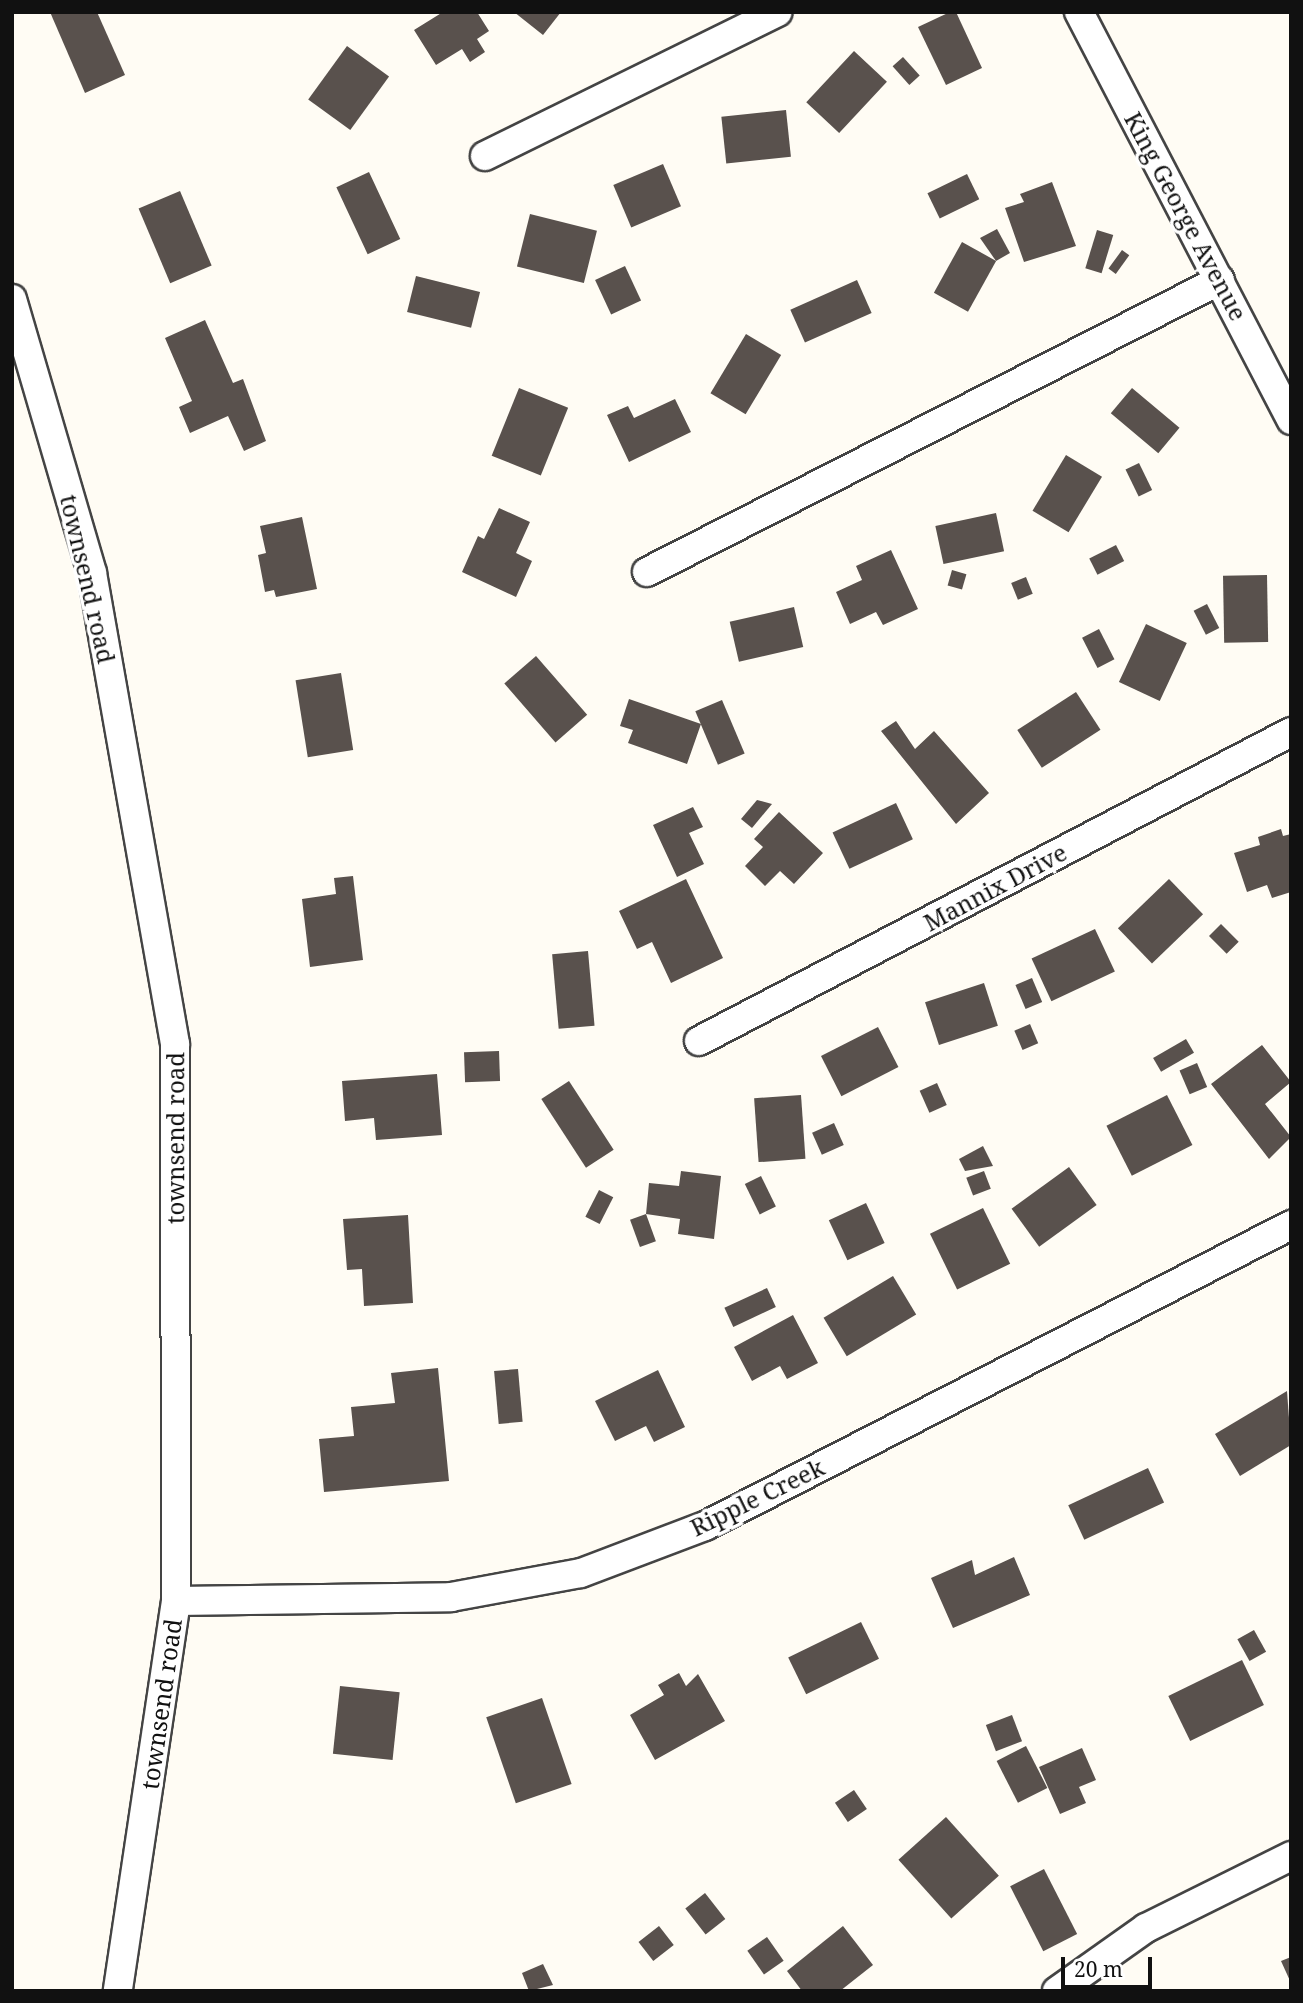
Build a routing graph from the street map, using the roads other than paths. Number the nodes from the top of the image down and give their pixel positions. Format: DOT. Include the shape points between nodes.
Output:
graph roads {
  1 [pos="778,12"];
  2 [pos="1079,12"];
  3 [pos="485,156"];
  4 [pos="1220,280"];
  5 [pos="12,299"];
  6 [pos="1291,420"];
  7 [pos="647,572"];
  8 [pos="1291,732"];
  9 [pos="699,1041"];
  10 [pos="1291,1225"];
  11 [pos="176,1601"];
  12 [pos="1291,1856"];
  13 [pos="118,1991"];
  14 [pos="1057,1991"];
  1 -- 3 [label="street"];
  2 -- 4 [label="street, King George Avenue"];
  4 -- 6 [label="street, King George Avenue"];
  4 -- 7 [label="street"];
  5 -- 11 [label="street, townsend road" via="92,573 175,1044"];
  8 -- 9 [label="street, Mannix Drive"];
  10 -- 11 [label="street, Ripple Creek" via="705,1526 581,1573 451,1597"];
  11 -- 13 [label="street, townsend road"];
  12 -- 14 [label="street" via="1146,1928"];
}
